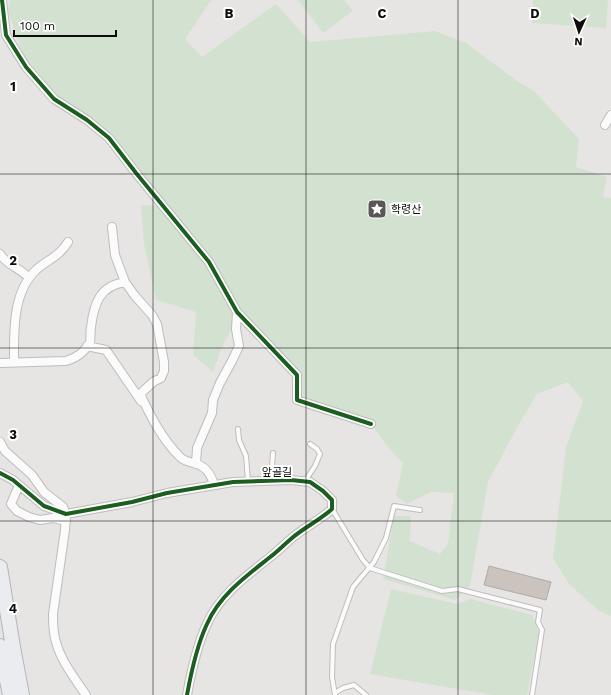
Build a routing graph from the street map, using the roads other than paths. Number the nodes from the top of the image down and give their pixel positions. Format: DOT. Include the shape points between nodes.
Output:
graph roads {
  1 [pos="2,0"];
  2 [pos="611,115"];
  3 [pos="605,126"];
  4 [pos="112,227"];
  5 [pos="68,242"];
  6 [pos="0,254"];
  7 [pos="29,278"];
  8 [pos="125,282"];
  9 [pos="237,312"];
  10 [pos="87,346"];
  11 [pos="0,362"];
  12 [pos="14,362"];
  13 [pos="149,414"];
  14 [pos="371,424"];
  15 [pos="238,429"];
  16 [pos="0,442"];
  17 [pos="310,444"];
  18 [pos="273,453"];
  19 [pos="196,464"];
  20 [pos="0,473"];
  21 [pos="271,480"];
  22 [pos="248,481"];
  23 [pos="305,482"];
  24 [pos="19,485"];
  25 [pos="214,485"];
  26 [pos="332,509"];
  27 [pos="420,510"];
  28 [pos="66,517"];
  29 [pos="0,567"];
  30 [pos="370,568"];
  31 [pos="0,646"];
  32 [pos="335,694"];
  33 [pos="10,695"];
  34 [pos="22,695"];
  35 [pos="86,695"];
  36 [pos="187,695"];
  37 [pos="366,695"];
  38 [pos="532,695"];
  1 -- 9 [label="street" via="6,35 26,67 54,100 87,120 109,138 210,262"];
  2 -- 3 [label="street"];
  4 -- 8 [label="street" via="115,255"];
  5 -- 7 [label="street" via="63,250"];
  6 -- 7 [label="street" via="4,261 24,272"];
  7 -- 12 [label="street" via="21,291 14,329"];
  8 -- 10 [label="street" via="106,288 100,294"];
  8 -- 13 [label="street" via="152,314 157,324 164,362 161,378 140,394"];
  9 -- 14 [label="street" via="297,375 297,400"];
  9 -- 19 [label="street" via="238,346 220,383 212,413 197,448"];
  10 -- 12 [label="street" via="75,358 66,362"];
  10 -- 13 [label="street" via="106,350"];
  11 -- 12 [label="street"];
  13 -- 19 [label="street" via="173,450 182,459"];
  15 -- 22 [label="lane" via="239,440 246,456"];
  16 -- 28 [label="street" via="32,475 44,492 63,507"];
  17 -- 23 [label="lane" via="317,448 320,454"];
  18 -- 21 [label="lane"];
  19 -- 25 [label="street" via="205,468"];
  20 -- 24 [label="street"];
  21 -- 22 [label="street, 앞골길"];
  21 -- 23 [label="street, 앞골길"];
  22 -- 25 [label="street, 앞골길"];
  23 -- 26 [label="street, 앞골길" via="310,482 323,491 332,500"];
  24 -- 28 [label="street" via="44,506"];
  24 -- 28 [label="street" via="11,504 17,511 40,520"];
  25 -- 28 [label="street, 앞골길" via="167,493"];
  26 -- 30 [label="lane"];
  26 -- 36 [label="street" via="293,537 232,588 207,624"];
  27 -- 30 [label="lane" via="394,506 386,538"];
  28 -- 35 [label="street" via="53,626 60,653"];
  29 -- 34 [label="highway"];
  30 -- 32 [label="lane" via="352,587 333,644 332,677"];
  30 -- 38 [label="lane" via="442,591 458,589 540,610 538,622 542,630"];
  31 -- 33 [label="highway"];
  32 -- 37 [label="lane" via="354,685"];
}
